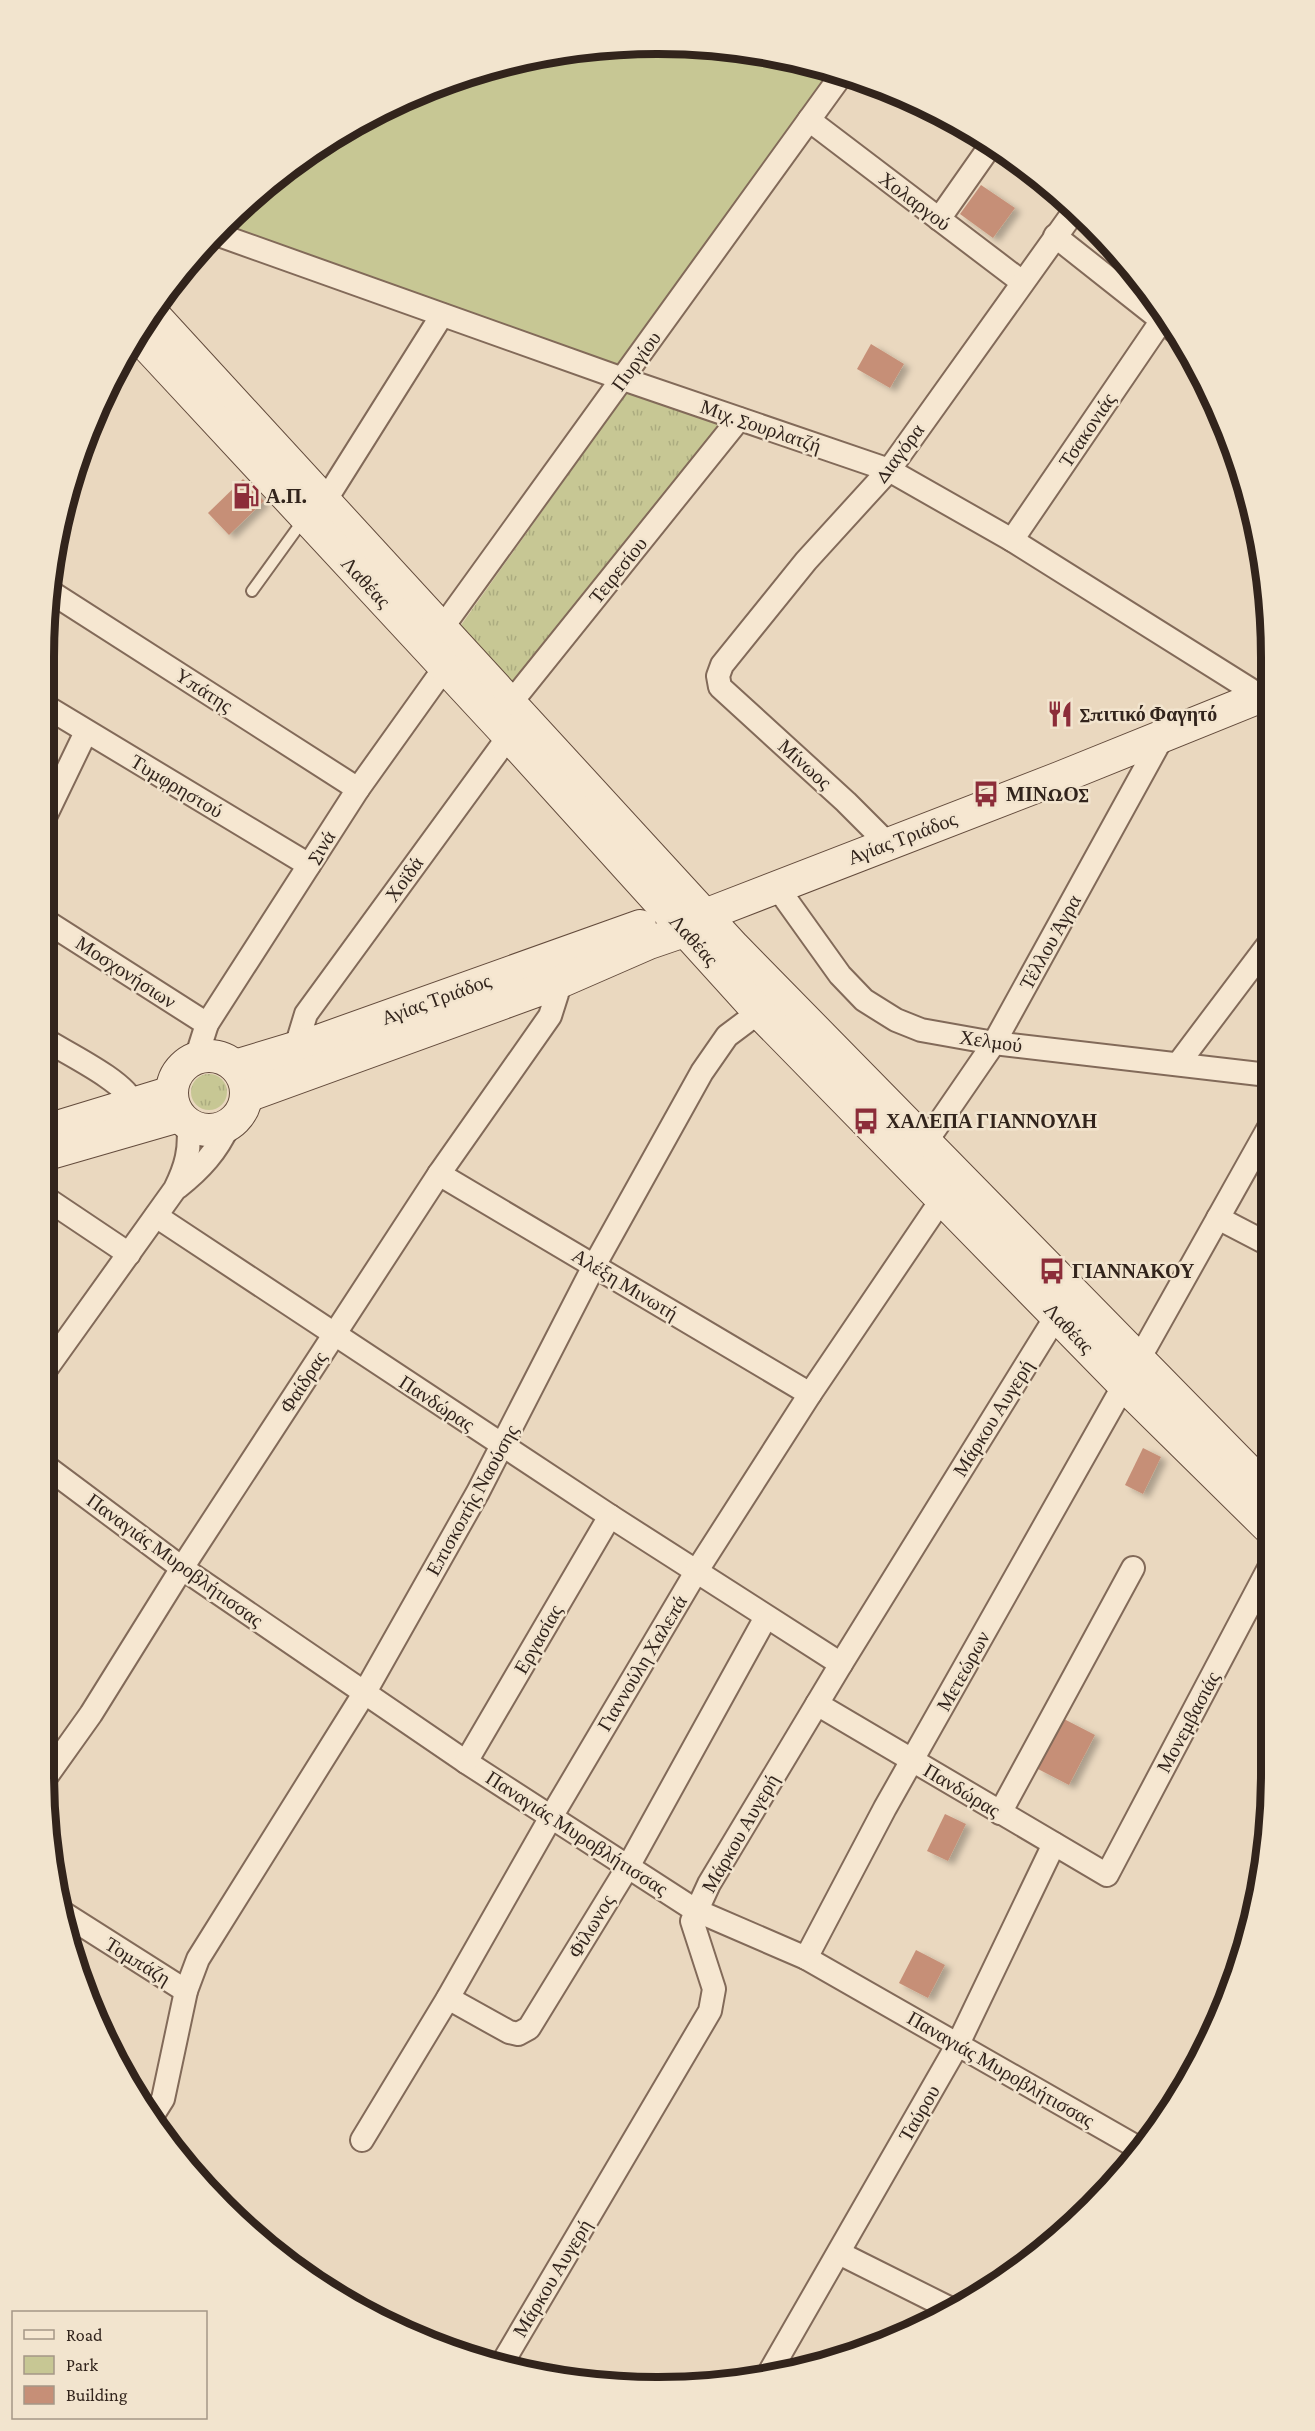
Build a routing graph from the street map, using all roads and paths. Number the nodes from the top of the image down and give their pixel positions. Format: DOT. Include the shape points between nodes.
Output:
graph roads {
  1 [pos="837,82"];
  2 [pos="809,120"];
  3 [pos="986,152"];
  4 [pos="1069,217"];
  5 [pos="939,219"];
  6 [pos="1055,236"];
  7 [pos="225,237"];
  8 [pos="1022,282"];
  9 [pos="442,315"];
  10 [pos="1154,315"];
  11 [pos="157,320"];
  12 [pos="1164,331"];
  13 [pos="144,342"];
  14 [pos="623,379"];
  15 [pos="739,419"];
  16 [pos="889,470"];
  17 [pos="316,509"];
  18 [pos="1012,540"];
  19 [pos="252,591"];
  20 [pos="57,596"];
  21 [pos="444,647"];
  22 [pos="720,687"];
  23 [pos="1261,695"];
  24 [pos="1261,699"];
  25 [pos="54,712"];
  26 [pos="510,719"];
  27 [pos="86,732"];
  28 [pos="1163,736"];
  29 [pos="358,789"];
  30 [pos="54,798"];
  31 [pos="887,843"];
  32 [pos="309,865"];
  33 [pos="777,887"];
  34 [pos="688,920"];
  35 [pos="54,926"];
  36 [pos="1261,955"];
  37 [pos="555,984"];
  38 [pos="759,1012"];
  39 [pos="207,1024"];
  40 [pos="994,1043"];
  41 [pos="54,1045"];
  42 [pos="300,1047"];
  43 [pos="202,1056"];
  44 [pos="1178,1064"];
  45 [pos="235,1066"];
  46 [pos="1261,1074"];
  47 [pos="247,1096"];
  48 [pos="133,1103"];
  49 [pos="180,1110"];
  50 [pos="229,1125"];
  51 [pos="54,1128"];
  52 [pos="1261,1141"];
  53 [pos="926,1142"];
  54 [pos="54,1152"];
  55 [pos="439,1174"];
  56 [pos="175,1189"];
  57 [pos="942,1199"];
  58 [pos="54,1204"];
  59 [pos="156,1216"];
  60 [pos="1218,1218"];
  61 [pos="1261,1240"];
  62 [pos="129,1254"];
  63 [pos="594,1266"];
  64 [pos="1057,1315"];
  65 [pos="333,1335"];
  66 [pos="54,1358"];
  67 [pos="1131,1372"];
  68 [pos="810,1394"];
  69 [pos="502,1445"];
  70 [pos="54,1472"];
  71 [pos="1261,1485"];
  72 [pos="610,1516"];
  73 [pos="1261,1519"];
  74 [pos="182,1568"];
  75 [pos="1133,1568"];
  76 [pos="696,1572"];
  77 [pos="1261,1583"];
  78 [pos="766,1617"];
  79 [pos="841,1664"];
  80 [pos="365,1692"];
  81 [pos="817,1704"];
  82 [pos="912,1760"];
  83 [pos="466,1762"];
  84 [pos="54,1766"];
  85 [pos="1000,1812"];
  86 [pos="551,1816"];
  87 [pos="1054,1844"];
  88 [pos="628,1865"];
  89 [pos="1107,1875"];
  90 [pos="695,1910"];
  91 [pos="72,1919"];
  92 [pos="806,1958"];
  93 [pos="186,1991"];
  94 [pos="448,1998"];
  95 [pos="958,2044"];
  96 [pos="156,2109"];
  97 [pos="362,2140"];
  98 [pos="1133,2145"];
  99 [pos="839,2253"];
  100 [pos="943,2305"];
  101 [pos="506,2357"];
  102 [pos="774,2365"];
  1 -- 2 [label="street, Πυργίου"];
  2 -- 5 [label="street, Χολαργού"];
  2 -- 14 [label="street, Πυργίου"];
  3 -- 5 [label="street"];
  4 -- 6 [label="street, Διαγόρα"];
  5 -- 8 [label="street, Χολαργού"];
  6 -- 8 [label="street, Διαγόρα"];
  6 -- 10 [label="street"];
  7 -- 9 [label="street, Μιχ. Σουρλατζή"];
  8 -- 16 [label="street, Διαγόρα"];
  9 -- 14 [label="street, Μιχ. Σουρλατζή"];
  9 -- 17 [label="street"];
  11 -- 17 [label="street, Λαθέας"];
  12 -- 18 [label="street, Τσακονιάς"];
  13 -- 17 [label="street, Λαθέας"];
  14 -- 15 [label="street, Μιχ. Σουρλατζή"];
  14 -- 21 [label="street, Πυργίου"];
  15 -- 16 [label="street, Μιχ. Σουρλατζή"];
  15 -- 26 [label="street, Τειρεσίου"];
  16 -- 18 [label="street, Μιχ. Σουρλατζή"];
  16 -- 22 [label="street, Διαγόρα" via="806,561 722,665"];
  17 -- 19 [label="lane"];
  17 -- 21 [label="street, Λαθέας"];
  18 -- 23 [label="street, Μιχ. Σουρλατζή"];
  20 -- 29 [label="street, Υπάτης"];
  21 -- 26 [label="street, Λαθέας"];
  21 -- 29 [label="street, Σινά"];
  22 -- 31 [label="street, Μίνωος"];
  24 -- 28 [label="street, Αγίας Τριάδος"];
  25 -- 27 [label="street, Τυμφρηστού"];
  26 -- 34 [label="street, Λαθέας"];
  26 -- 42 [label="street, Χοϊδά" via="306,1014"];
  27 -- 30 [label="street"];
  27 -- 32 [label="street, Τυμφρηστού"];
  28 -- 31 [label="street, Αγίας Τριάδος"];
  28 -- 40 [label="street, Τέλλου Άγρα"];
  29 -- 32 [label="street, Σινά"];
  31 -- 33 [label="street, Αγίας Τριάδος"];
  32 -- 39 [label="street, Σινά"];
  33 -- 34 [label="street, Αγίας Τριάδος"];
  33 -- 40 [label="street, Χελμού" via="840,975 864,1000 921,1030"];
  34 -- 37 [label="street, Αγίας Τριάδος" via="649,944"];
  34 -- 38 [label="street, Λαθέας"];
  34 -- 42 [label="street, Αγίας Τριάδος"];
  34 -- 53 [label="street, Λαθέας" via="734,947"];
  35 -- 39 [label="street, Μοσχονήσιων"];
  36 -- 44 [label="street"];
  37 -- 47 [label="street, Αγίας Τριάδος"];
  37 -- 55 [label="street, Φαίδρας" via="557,994 550,1016"];
  38 -- 57 [label="street, Λαθέας"];
  38 -- 63 [label="street, Επισκοπής Ναούσης" via="727,1036 702,1072"];
  39 -- 43 [label="street, Σινά" via="200,1046"];
  40 -- 44 [label="street, Χελμού"];
  40 -- 53 [label="street, Τέλλου Άγρα"];
  41 -- 48 [label="street" via="119,1085"];
  42 -- 45 [label="street, Αγίας Τριάδος"];
  43 -- 45 [label="street" via="220,1057"];
  43 -- 49 [label="street" via="190,1060 174,1079"];
  44 -- 46 [label="street, Χελμού"];
  45 -- 47 [label="street" via="246,1085"];
  47 -- 50 [label="street" via="242,1112"];
  48 -- 49 [label="street"];
  48 -- 51 [label="street"];
  49 -- 50 [label="street" via="197,1129 208,1131"];
  49 -- 54 [label="street"];
  49 -- 56 [label="street" via="188,1156"];
  50 -- 56 [label="street" via="204,1165"];
  52 -- 60 [label="street, Μετεώρων"];
  53 -- 67 [label="street, Λαθέας"];
  55 -- 63 [label="street, Αλέξη Μινωτή"];
  55 -- 65 [label="street, Φαίδρας"];
  56 -- 59 [label="street"];
  57 -- 64 [label="street, Λαθέας"];
  57 -- 68 [label="street, Γιαννούλη Χαλεπά"];
  58 -- 62 [label="street"];
  59 -- 62 [label="street"];
  59 -- 65 [label="street, Πανδώρας"];
  60 -- 61 [label="street"];
  60 -- 67 [label="street, Μετεώρων"];
  62 -- 66 [label="street"];
  63 -- 68 [label="street, Αλέξη Μινωτή"];
  63 -- 69 [label="street, Επισκοπής Ναούσης"];
  64 -- 67 [label="street, Λαθέας"];
  64 -- 79 [label="street, Μάρκου Αυγερή"];
  65 -- 69 [label="street, Πανδώρας"];
  65 -- 74 [label="street, Φαίδρας"];
  67 -- 71 [label="street, Λαθέας"];
  67 -- 73 [label="street, Λαθέας"];
  67 -- 82 [label="street, Μετεώρων"];
  68 -- 76 [label="street, Γιαννούλη Χαλεπά"];
  69 -- 72 [label="street, Πανδώρας"];
  69 -- 80 [label="street, Επισκοπής Ναούσης"];
  70 -- 74 [label="street, Παναγιάς Μυροβλήτισσας"];
  72 -- 76 [label="street, Πανδώρας"];
  72 -- 83 [label="street, Εργασίας"];
  74 -- 80 [label="street, Παναγιάς Μυροβλήτισσας"];
  74 -- 84 [label="street, Φαίδρας"];
  75 -- 85 [label="street"];
  76 -- 78 [label="street, Πανδώρας"];
  76 -- 86 [label="street, Γιαννούλη Χαλεπά"];
  77 -- 89 [label="street, Μονεμβασιάς"];
  78 -- 79 [label="street, Πανδώρας"];
  78 -- 88 [label="street, Φίλωνος"];
  79 -- 81 [label="street, Μάρκου Αυγερή"];
  80 -- 83 [label="street, Παναγιάς Μυροβλήτισσας"];
  80 -- 93 [label="street, Επισκοπής Ναούσης" via="198,1959"];
  81 -- 82 [label="street, Πανδώρας"];
  81 -- 90 [label="street, Μάρκου Αυγερή"];
  82 -- 85 [label="street, Πανδώρας"];
  82 -- 92 [label="street, Μετεώρων"];
  83 -- 86 [label="street, Παναγιάς Μυροβλήτισσας"];
  85 -- 87 [label="street, Πανδώρας"];
  86 -- 88 [label="street, Παναγιάς Μυροβλήτισσας"];
  86 -- 94 [label="street, Γιαννούλη Χαλεπά"];
  87 -- 89 [label="street, Πανδώρας"];
  87 -- 95 [label="street, Ταύρου"];
  88 -- 90 [label="street, Παναγιάς Μυροβλήτισσας"];
  88 -- 94 [label="street, Φίλωνος" via="529,2028 518,2034 509,2032"];
  90 -- 92 [label="street, Παναγιάς Μυροβλήτισσας"];
  90 -- 101 [label="street, Μάρκου Αυγερή" via="692,1921 714,1989 710,2011"];
  91 -- 93 [label="street, Τομπάζη"];
  92 -- 95 [label="street, Παναγιάς Μυροβλήτισσας"];
  93 -- 96 [label="street, Επισκοπής Ναούσης" via="163,2098"];
  94 -- 97 [label="street, Γιαννούλη Χαλεπά"];
  95 -- 98 [label="street, Παναγιάς Μυροβλήτισσας"];
  95 -- 99 [label="street, Ταύρου"];
  99 -- 100 [label="street"];
  99 -- 102 [label="street, Ταύρου"];
}
